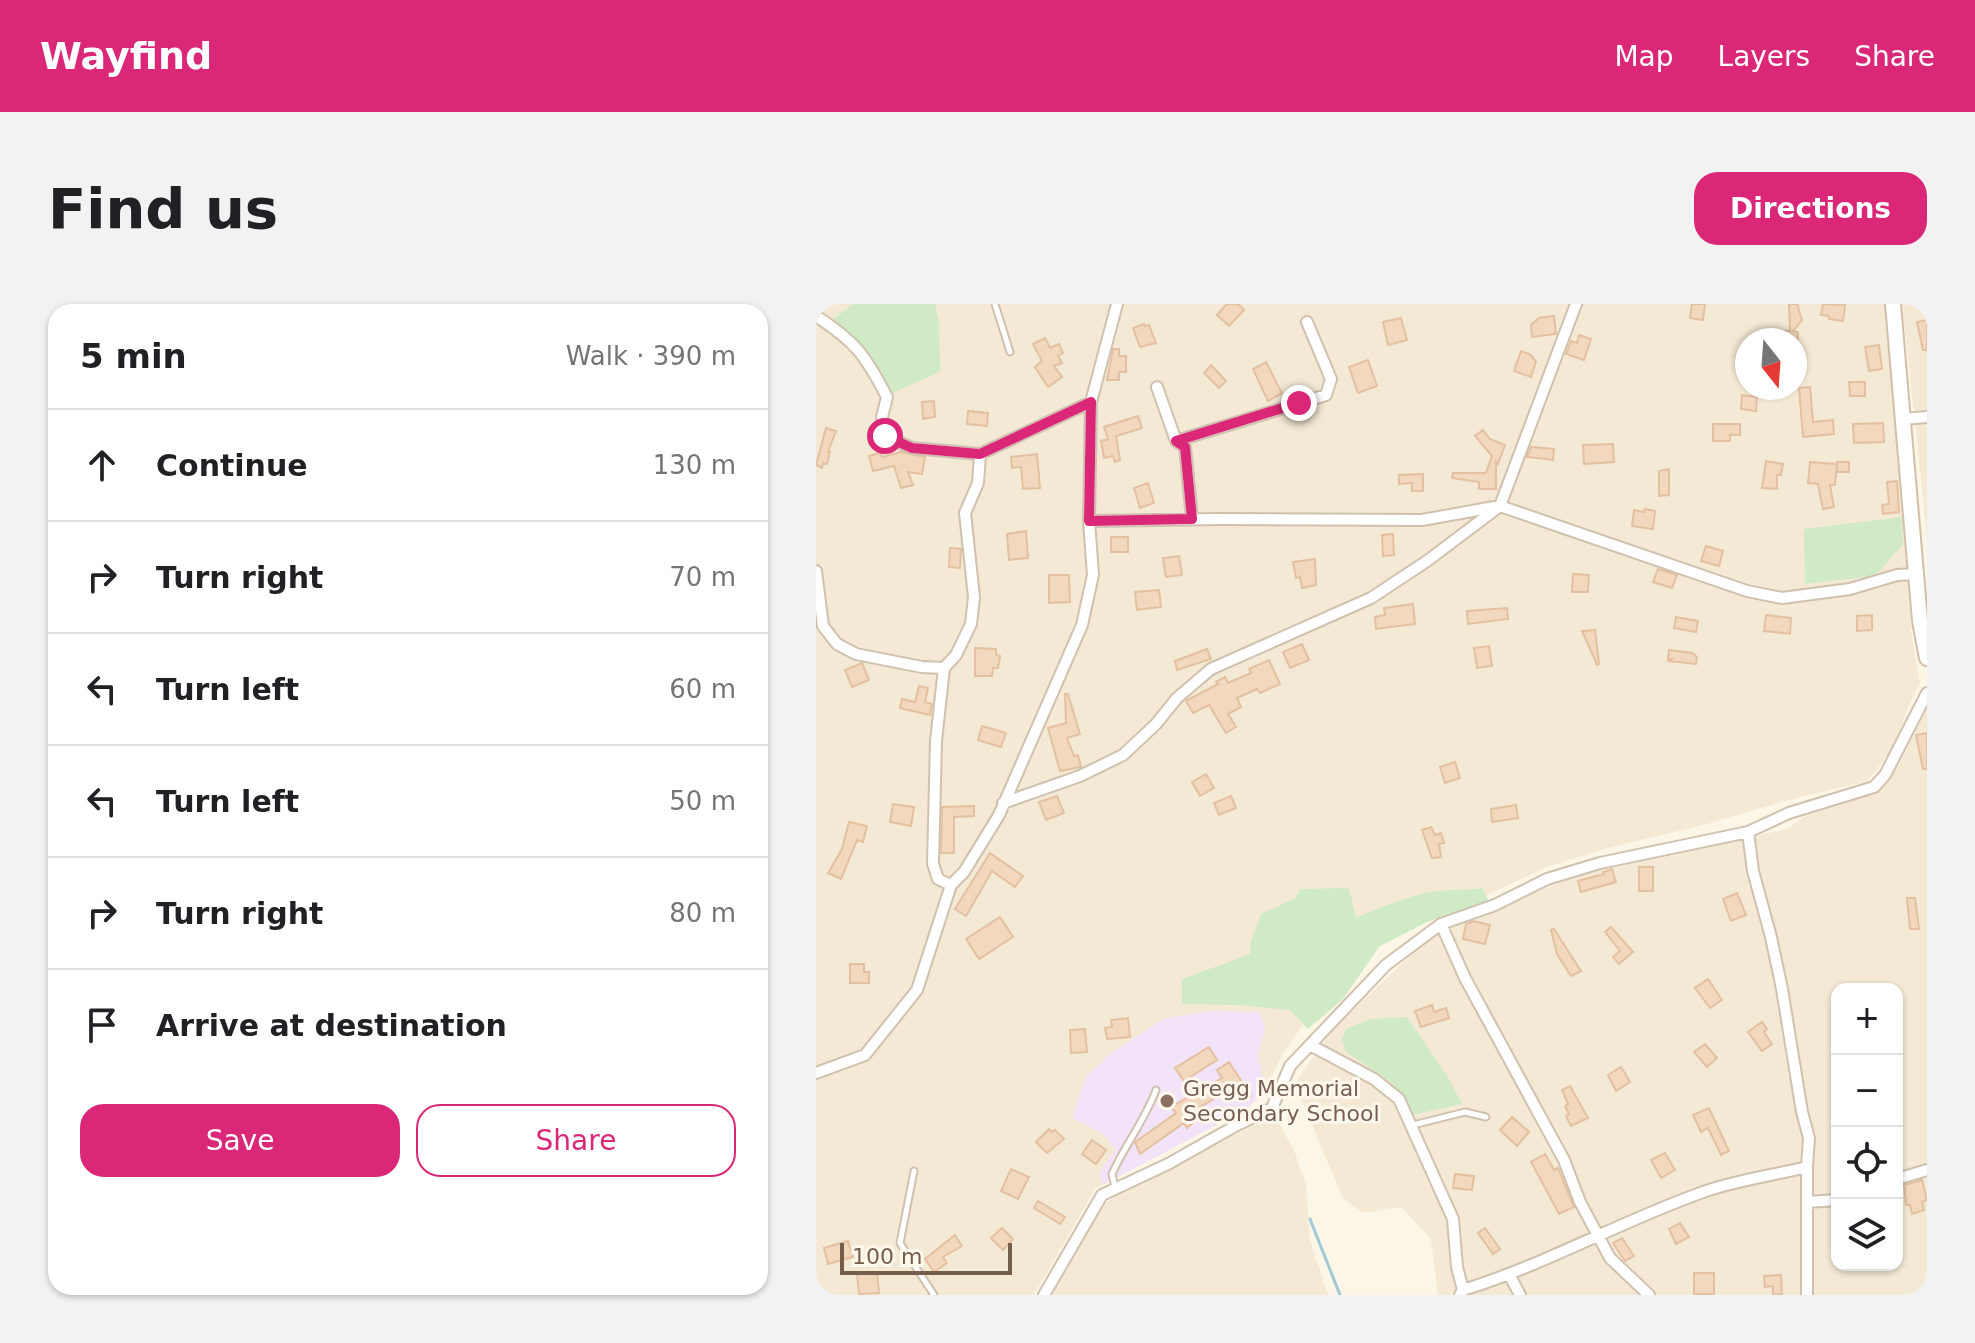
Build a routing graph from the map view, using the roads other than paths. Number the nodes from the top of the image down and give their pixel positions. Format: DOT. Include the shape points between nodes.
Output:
graph roads {
  1 [pos="995,304"];
  2 [pos="1117,304"];
  3 [pos="1576,304"];
  4 [pos="1893,304"];
  5 [pos="816,316"];
  6 [pos="1307,322"];
  7 [pos="1010,352"];
  8 [pos="1157,387"];
  9 [pos="1091,402"];
  10 [pos="1927,417"];
  11 [pos="1903,419"];
  12 [pos="1176,441"];
  13 [pos="980,454"];
  14 [pos="1500,506"];
  15 [pos="1192,519"];
  16 [pos="1089,521"];
  17 [pos="1919,566"];
  18 [pos="816,571"];
  19 [pos="1927,658"];
  20 [pos="944,668"];
  21 [pos="1927,693"];
  22 [pos="1003,803"];
  23 [pos="1748,832"];
  24 [pos="951,885"];
  25 [pos="1441,924"];
  26 [pos="1310,1045"];
  27 [pos="816,1073"];
  28 [pos="1156,1090"];
  29 [pos="1486,1117"];
  30 [pos="1412,1126"];
  31 [pos="1807,1167"];
  32 [pos="1927,1170"];
  33 [pos="914,1171"];
  34 [pos="1903,1177"];
  35 [pos="1115,1187"];
  36 [pos="1831,1200"];
  37 [pos="1807,1202"];
  38 [pos="1598,1235"];
  39 [pos="1510,1276"];
  40 [pos="1462,1293"];
  41 [pos="934,1295"];
  42 [pos="1044,1295"];
  43 [pos="1520,1295"];
  44 [pos="1649,1295"];
  45 [pos="1807,1295"];
  1 -- 7 [label="lane"];
  2 -- 9 [label="street"];
  3 -- 14 [label="street"];
  4 -- 11 [label="street"];
  5 -- 13 [label="street" via="847,336 870,364 887,397 885,436 912,448"];
  6 -- 12 [label="street" via="1331,379 1326,395"];
  8 -- 12 [label="street"];
  9 -- 13 [label="street"];
  9 -- 16 [label="street"];
  10 -- 11 [label="street"];
  11 -- 17 [label="street"];
  12 -- 15 [label="street" via="1185,447"];
  13 -- 20 [label="street" via="978,483 965,513 974,597 971,624"];
  14 -- 15 [label="street" via="1422,520"];
  14 -- 17 [label="street" via="1747,591 1782,598 1850,589"];
  14 -- 22 [label="street" via="1371,598 1211,669 1123,755"];
  15 -- 16 [label="street"];
  16 -- 22 [label="street" via="1093,575 1082,625"];
  17 -- 19 [label="street"];
  18 -- 20 [label="street" via="823,626 837,644 856,654"];
  20 -- 24 [label="street" via="933,864 938,879"];
  21 -- 23 [label="street" via="1874,787 1789,813"];
  22 -- 24 [label="street" via="964,872"];
  23 -- 25 [label="street" via="1600,863 1547,879"];
  23 -- 31 [label="street" via="1809,1138"];
  24 -- 27 [label="street" via="917,990 865,1055"];
  25 -- 26 [label="street" via="1386,965"];
  25 -- 38 [label="street"];
  26 -- 30 [label="street" via="1374,1079 1399,1099"];
  26 -- 35 [label="street" via="1290,1066 1272,1108"];
  28 -- 35 [label="lane" via="1112,1174"];
  29 -- 30 [label="lane" via="1465,1112"];
  30 -- 40 [label="street" via="1453,1219"];
  31 -- 37 [label="street"];
  31 -- 38 [label="street" via="1708,1191"];
  32 -- 34 [label="street"];
  33 -- 41 [label="lane" via="900,1243"];
  35 -- 42 [label="street" via="1102,1195"];
  36 -- 37 [label="street"];
  37 -- 45 [label="street"];
  38 -- 39 [label="street"];
  38 -- 44 [label="street" via="1610,1258"];
  39 -- 40 [label="street"];
  39 -- 43 [label="street"];
}
